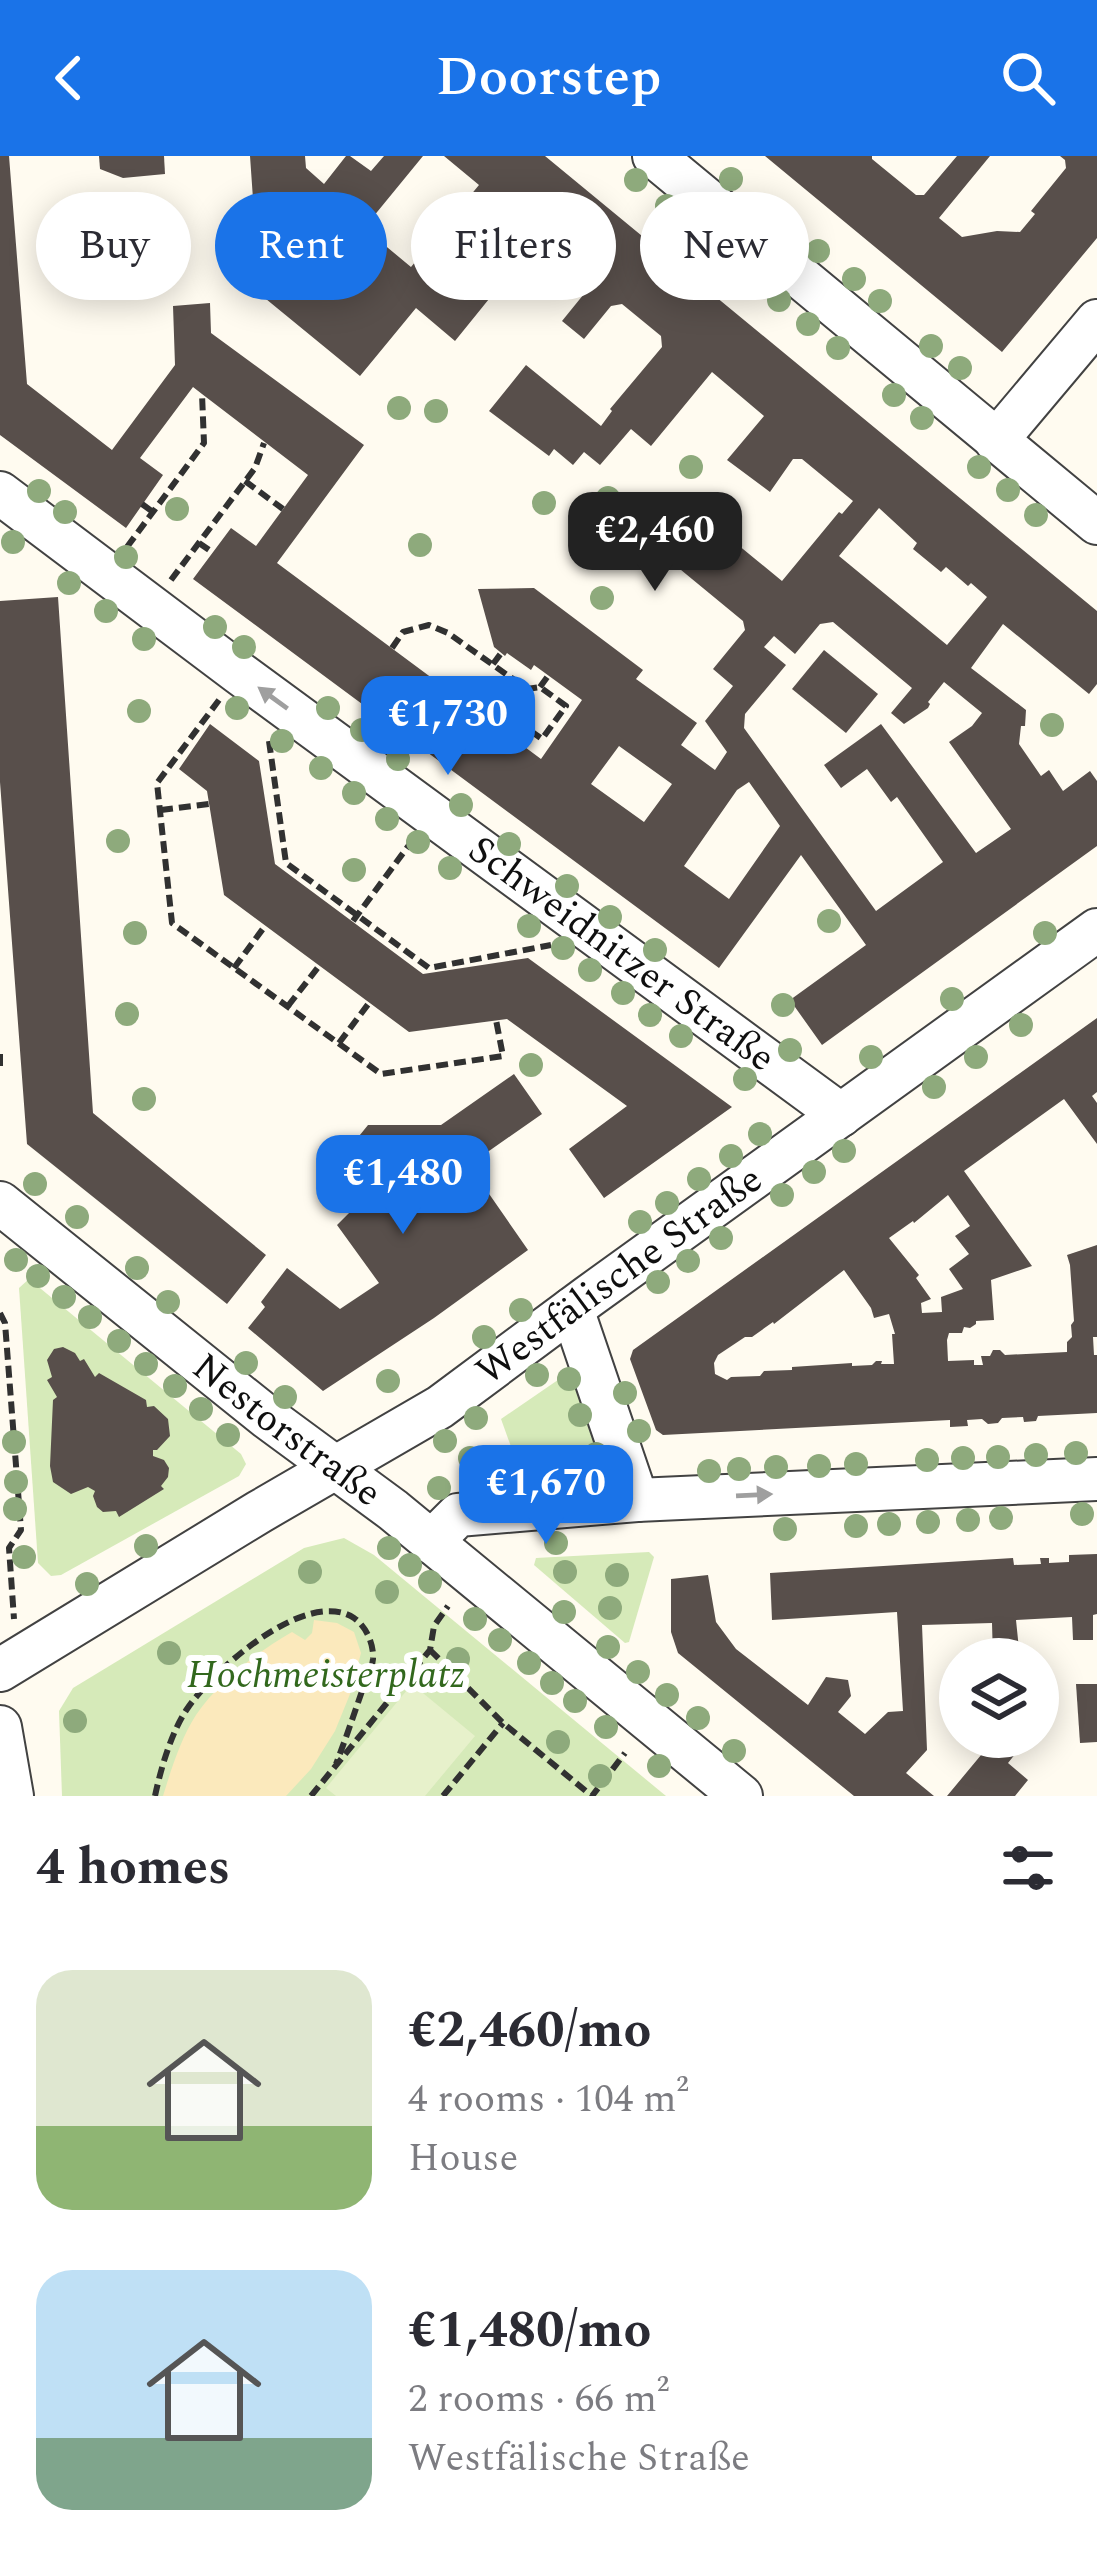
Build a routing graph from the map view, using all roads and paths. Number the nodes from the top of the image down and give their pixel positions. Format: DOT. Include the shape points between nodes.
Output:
graph roads {
  1 [pos="654,156"];
  2 [pos="1097,321"];
  3 [pos="202,394"];
  4 [pos="997,441"];
  5 [pos="264,443"];
  6 [pos="245,481"];
  7 [pos="0,494"];
  8 [pos="142,504"];
  9 [pos="283,509"];
  10 [pos="153,512"];
  11 [pos="1097,523"];
  12 [pos="199,543"];
  13 [pos="212,552"];
  14 [pos="106,574"];
  15 [pos="151,608"];
  16 [pos="392,648"];
  17 [pos="502,652"];
  18 [pos="493,664"];
  19 [pos="548,676"];
  20 [pos="250,681"];
  21 [pos="540,687"];
  22 [pos="551,727"];
  23 [pos="560,733"];
  24 [pos="519,742"];
  25 [pos="209,804"];
  26 [pos="160,810"];
  27 [pos="394,865"];
  28 [pos="355,918"];
  29 [pos="265,926"];
  30 [pos="1097,930"];
  31 [pos="596,936"];
  32 [pos="319,966"];
  33 [pos="234,968"];
  34 [pos="369,1003"];
  35 [pos="288,1007"];
  36 [pos="496,1020"];
  37 [pos="339,1044"];
  38 [pos="0,1054"];
  39 [pos="0,1066"];
  40 [pos="841,1115"];
  41 [pos="0,1203"];
  42 [pos="572,1309"];
  43 [pos="0,1313"];
  44 [pos="337,1468"];
  45 [pos="1097,1479"];
  46 [pos="637,1500"];
  47 [pos="431,1542"];
  48 [pos="12,1583"];
  49 [pos="448,1606"];
  50 [pos="430,1650"];
  51 [pos="0,1670"];
  52 [pos="502,1723"];
  53 [pos="0,1727"];
  54 [pos="625,1754"];
  55 [pos="337,1764"];
  56 [pos="12,1796"];
  57 [pos="154,1796"];
  58 [pos="310,1796"];
  59 [pos="442,1796"];
  60 [pos="741,1796"];
  1 -- 4 [label="street"];
  2 -- 4 [label="street"];
  3 -- 10 [label="path" via="204,443"];
  4 -- 11 [label="street"];
  5 -- 6 [label="path"];
  6 -- 9 [label="path"];
  6 -- 12 [label="path"];
  7 -- 14 [label="street, Schweidnitzer Straße"];
  8 -- 10 [label="path"];
  10 -- 14 [label="path"];
  12 -- 13 [label="path"];
  12 -- 15 [label="path"];
  14 -- 15 [label="street, Schweidnitzer Straße"];
  15 -- 20 [label="street, Schweidnitzer Straße"];
  16 -- 18 [label="path" via="403,632 429,625"];
  17 -- 18 [label="path"];
  18 -- 21 [label="path" via="526,688"];
  19 -- 21 [label="path"];
  20 -- 26 [label="path" via="157,783"];
  20 -- 28 [label="path" via="286,863"];
  31 -- 20 [label="street, Schweidnitzer Straße, one-way"];
  21 -- 22 [label="path" via="566,706"];
  22 -- 23 [label="path"];
  22 -- 24 [label="path" via="542,739 529,729"];
  25 -- 26 [label="path"];
  26 -- 33 [label="path" via="172,923"];
  27 -- 28 [label="path"];
  28 -- 31 [label="path" via="429,968"];
  29 -- 33 [label="path"];
  30 -- 40 [label="street, Westfälische Straße"];
  31 -- 40 [label="street, Schweidnitzer Straße"];
  32 -- 35 [label="path"];
  33 -- 35 [label="path"];
  34 -- 37 [label="path"];
  35 -- 37 [label="path"];
  36 -- 37 [label="path" via="503,1056 401,1072 380,1075"];
  38 -- 39 [label="path"];
  40 -- 42 [label="street, Westfälische Straße"];
  41 -- 44 [label="street, Nestorstraße"];
  42 -- 44 [label="street, Westfälische Straße" via="440,1407"];
  42 -- 46 [label="street"];
  43 -- 48 [label="path" via="21,1530 9,1548"];
  44 -- 47 [label="street, Nestorstraße"];
  44 -- 51 [label="street, Westfälische Straße"];
  46 -- 45 [label="street, one-way"];
  46 -- 47 [label="street" via="458,1515"];
  47 -- 60 [label="street, Nestorstraße"];
  49 -- 50 [label="path"];
  50 -- 52 [label="path"];
  50 -- 55 [label="path"];
  52 -- 54 [label="path" via="592,1796"];
  52 -- 59 [label="path"];
  53 -- 56 [label="street"];
  55 -- 57 [label="path" via="373,1660 371,1640 358,1620 334,1610 304,1613 239,1656 186,1710"];
  55 -- 58 [label="path"];
}
